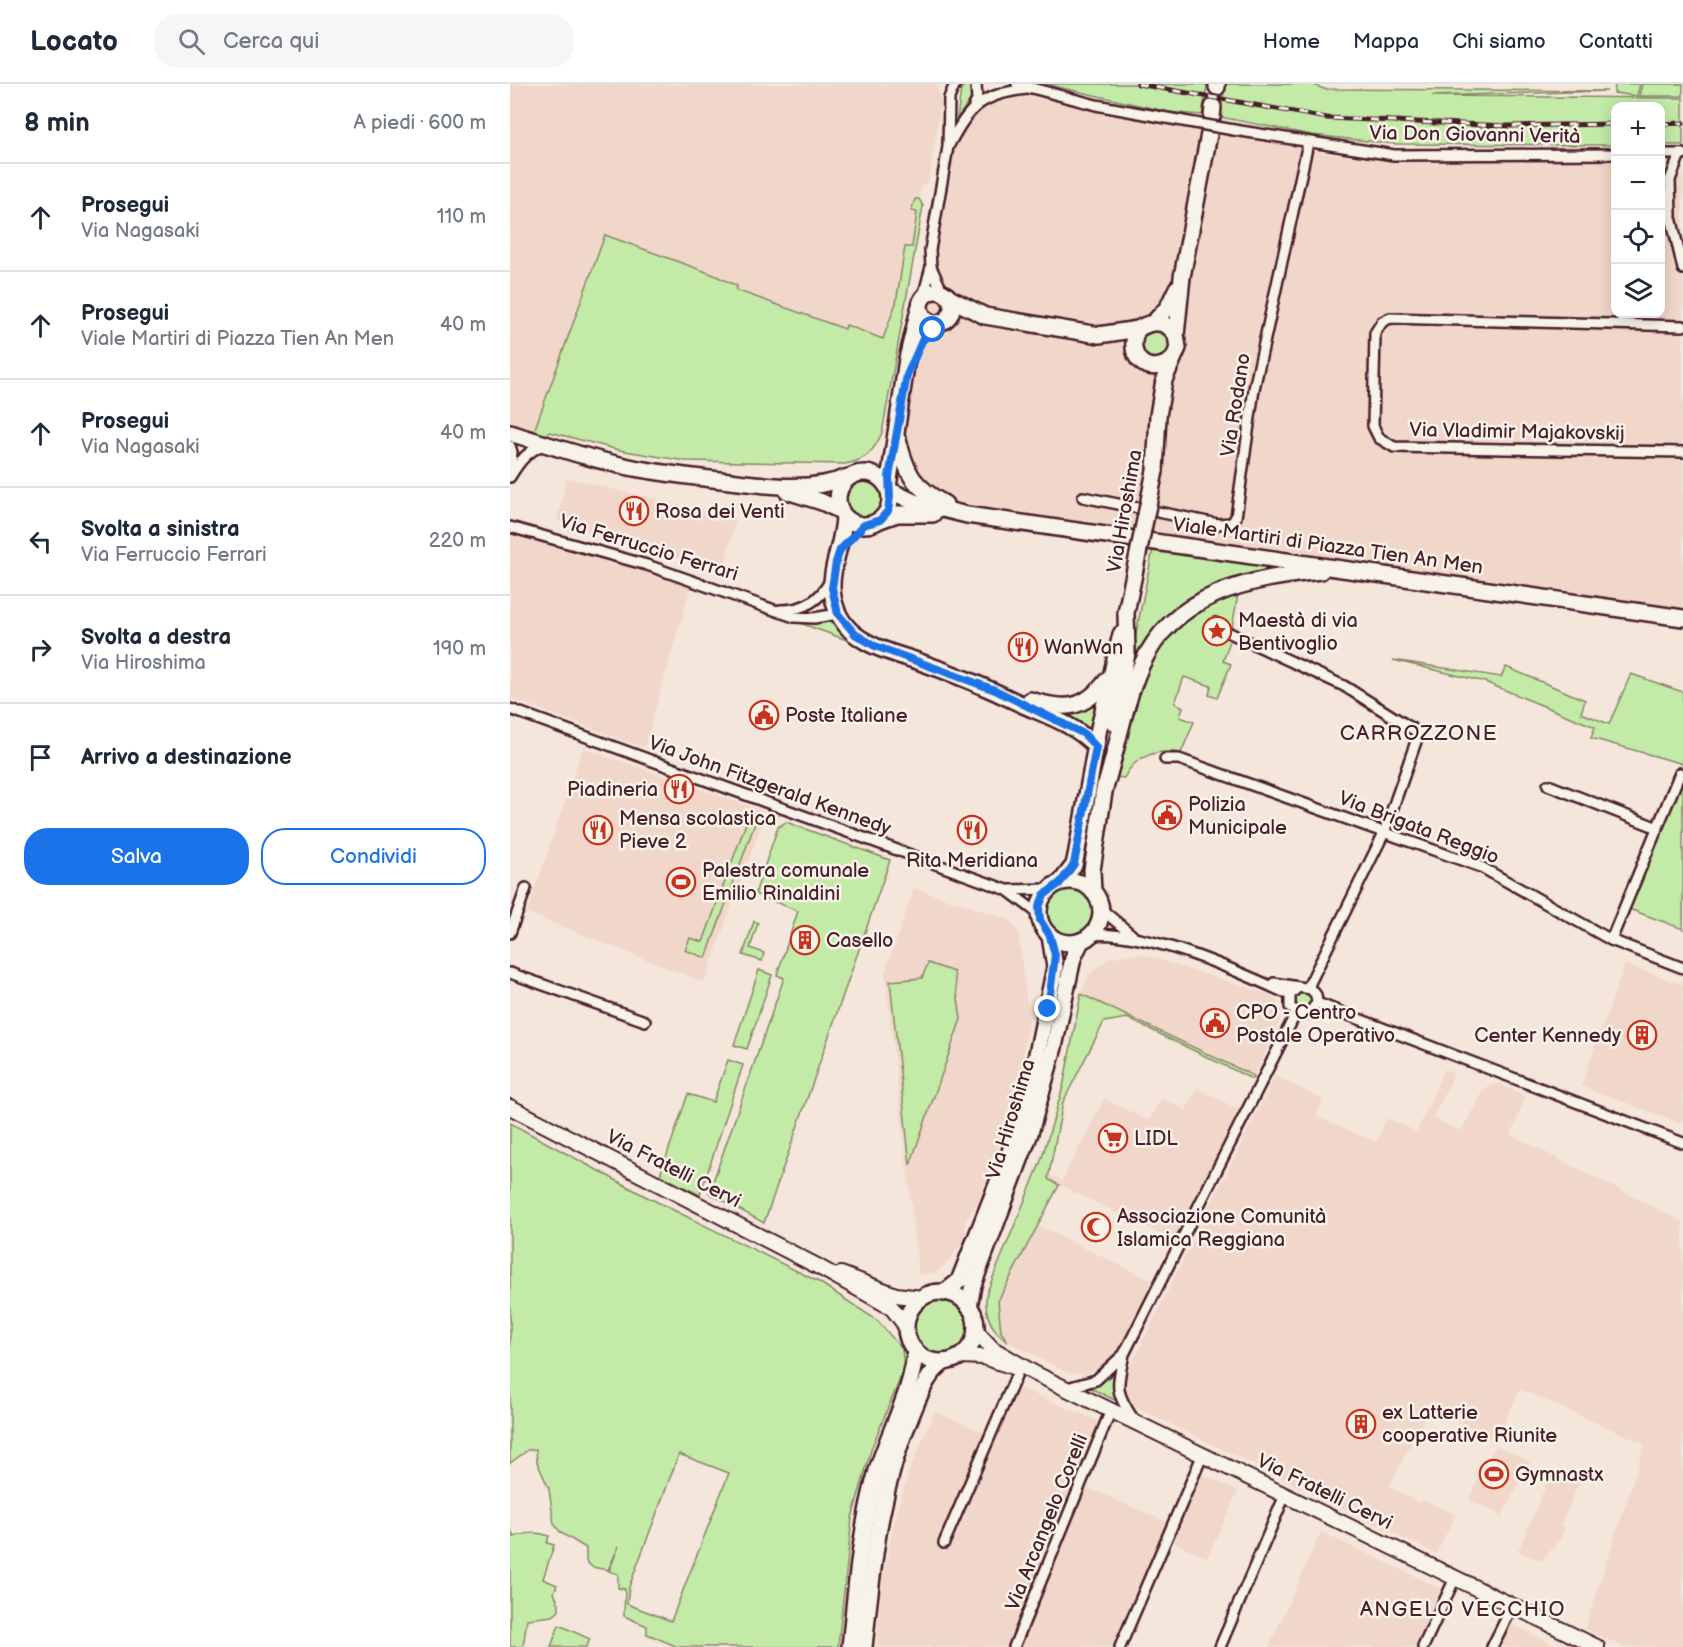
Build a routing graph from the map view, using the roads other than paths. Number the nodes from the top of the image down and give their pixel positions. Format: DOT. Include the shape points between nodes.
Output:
graph roads {
  1 [pos="945,84"];
  2 [pos="955,84"];
  3 [pos="976,84"];
  4 [pos="1017,84"];
  5 [pos="1031,89"];
  6 [pos="950,98"];
  7 [pos="974,106"];
  8 [pos="1209,134"];
  9 [pos="1308,143"];
  10 [pos="948,147"];
  11 [pos="1611,154"];
  12 [pos="1665,154"];
  13 [pos="1681,154"];
  14 [pos="1665,209"];
  15 [pos="1671,221"];
  16 [pos="1681,248"];
  17 [pos="931,267"];
  18 [pos="1683,269"];
  19 [pos="1182,277"];
  20 [pos="946,296"];
  21 [pos="921,303"];
  22 [pos="985,316"];
  23 [pos="943,321"];
  24 [pos="1154,322"];
  25 [pos="1683,326"];
  26 [pos="1138,329"];
  27 [pos="1099,335"];
  28 [pos="1176,335"];
  29 [pos="1172,360"];
  30 [pos="1141,361"];
  31 [pos="907,375"];
  32 [pos="1158,416"];
  33 [pos="896,431"];
  34 [pos="510,433"];
  35 [pos="545,444"];
  36 [pos="510,446"];
  37 [pos="1683,452"];
  38 [pos="866,472"];
  39 [pos="510,475"];
  40 [pos="848,477"];
  41 [pos="770,486"];
  42 [pos="888,489"];
  43 [pos="1083,497"];
  44 [pos="842,514"];
  45 [pos="967,515"];
  46 [pos="880,520"];
  47 [pos="864,525"];
  48 [pos="510,527"];
  49 [pos="840,550"];
  50 [pos="1345,568"];
  51 [pos="832,577"];
  52 [pos="775,610"];
  53 [pos="1126,613"];
  54 [pos="838,614"];
  55 [pos="1683,618"];
  56 [pos="1215,623"];
  57 [pos="1111,676"];
  58 [pos="995,690"];
  59 [pos="510,709"];
  60 [pos="515,714"];
  61 [pos="1096,747"];
  62 [pos="1165,759"];
  63 [pos="1680,773"];
  64 [pos="1548,784"];
  65 [pos="1103,794"];
  66 [pos="1658,828"];
  67 [pos="1384,833"];
  68 [pos="1054,886"];
  69 [pos="526,888"];
  70 [pos="1007,890"];
  71 [pos="1093,892"];
  72 [pos="1101,909"];
  73 [pos="1039,914"];
  74 [pos="510,933"];
  75 [pos="1050,936"];
  76 [pos="1134,936"];
  77 [pos="1086,938"];
  78 [pos="1611,940"];
  79 [pos="1683,968"];
  80 [pos="510,972"];
  81 [pos="1308,987"];
  82 [pos="1293,992"];
  83 [pos="1317,1003"];
  84 [pos="1296,1013"];
  85 [pos="645,1021"];
  86 [pos="510,1107"];
  87 [pos="1683,1143"];
  88 [pos="819,1267"];
  89 [pos="944,1293"];
  90 [pos="922,1298"];
  91 [pos="969,1307"];
  92 [pos="905,1325"];
  93 [pos="975,1330"];
  94 [pos="915,1350"];
  95 [pos="1124,1354"];
  96 [pos="961,1356"];
  97 [pos="944,1362"];
  98 [pos="1019,1369"];
  99 [pos="1034,1373"];
  100 [pos="1067,1388"];
  101 [pos="1111,1410"];
  102 [pos="1136,1422"];
  103 [pos="1203,1454"];
  104 [pos="1285,1495"];
  105 [pos="944,1543"];
  106 [pos="1455,1578"];
  107 [pos="1512,1607"];
  108 [pos="850,1647"];
  109 [pos="864,1647"];
  110 [pos="1014,1647"];
  111 [pos="1120,1647"];
  112 [pos="1220,1647"];
  113 [pos="1423,1647"];
  114 [pos="1492,1647"];
  115 [pos="1597,1647"];
  1 -- 6 [label="street"];
  2 -- 6 [label="street"];
  3 -- 7 [label="street"];
  4 -- 5 [label="street, Via Don Giovanni Verità"];
  5 -- 7 [label="street" via="998,94"];
  5 -- 9 [label="street, Via Don Giovanni Verità, bridge" via="1183,122"];
  6 -- 10 [label="street"];
  7 -- 10 [label="street"];
  8 -- 19 [label="main road, Via Hiroshima"];
  9 -- 11 [label="street, Via Don Giovanni Verità" via="1394,155"];
  9 -- 43 [label="street, Via Rodano" via="1254,389 1236,517 1232,523 1218,525"];
  10 -- 17 [label="street" via="930,250"];
  12 -- 13 [label="street"];
  13 -- 15 [label="street" via="1670,180"];
  14 -- 15 [label="street"];
  15 -- 16 [label="street"];
  16 -- 18 [label="street"];
  17 -- 20 [label="street"];
  17 -- 21 [label="street"];
  19 -- 24 [label="main road, Via Hiroshima" via="1168,307"];
  19 -- 28 [label="main road, Via Hiroshima"];
  20 -- 21 [label="main road" via="932,291"];
  20 -- 22 [label="main road, Via Hiroshima"];
  20 -- 23 [label="main road" via="952,309"];
  21 -- 23 [label="main road" via="924,319"];
  21 -- 31 [label="main road" via="907,359"];
  22 -- 23 [label="main road, Via Hiroshima"];
  22 -- 27 [label="main road, Via Hiroshima"];
  23 -- 31 [label="main road" via="922,341"];
  24 -- 26 [label="main road, Via Hiroshima"];
  24 -- 28 [label="main road" via="1167,325"];
  25 -- 37 [label="street, Via Vladimir Majakovskij" via="1390,318 1375,333 1373,422 1379,438 1394,447"];
  26 -- 27 [label="main road, Via Hiroshima"];
  26 -- 30 [label="main road, Via Hiroshima" via="1133,342"];
  27 -- 30 [label="main road, Via Hiroshima" via="1126,348"];
  28 -- 29 [label="main road, Via Hiroshima" via="1178,348"];
  29 -- 30 [label="main road" via="1160,367"];
  29 -- 32 [label="main road, Via Hiroshima"];
  30 -- 32 [label="main road, Via Hiroshima" via="1153,381"];
  31 -- 33 [label="main road"];
  32 -- 53 [label="main road, Via Hiroshima, bridge" via="1155,471"];
  33 -- 38 [label="main road" via="883,460"];
  33 -- 42 [label="main road"];
  33 -- 45 [label="main road" via="912,479 930,496"];
  34 -- 35 [label="main road"];
  35 -- 39 [label="street" via="531,450"];
  35 -- 41 [label="main road" via="637,469"];
  36 -- 39 [label="street"];
  38 -- 40 [label="main road"];
  38 -- 42 [label="main road, Viale Martiri di Piazza Tien An Men" via="876,475"];
  40 -- 41 [label="main road" via="830,485"];
  40 -- 44 [label="main road" via="839,489"];
  41 -- 44 [label="main road" via="822,502"];
  42 -- 45 [label="main road, Viale Martiri di Piazza Tien An Men" via="905,500"];
  42 -- 46 [label="main road" via="890,504"];
  44 -- 47 [label="main road"];
  44 -- 49 [label="main road"];
  45 -- 46 [label="main road, Viale Martiri di Piazza Tien An Men" via="910,513"];
  45 -- 50 [label="main road, Viale Martiri di Piazza Tien An Men"];
  46 -- 47 [label="main road, Viale Martiri di Piazza Tien An Men"];
  47 -- 49 [label="main road"];
  48 -- 52 [label="street, Via Ferruccio Ferrari" via="647,565"];
  49 -- 51 [label="main road"];
  50 -- 55 [label="main road, Viale Martiri di Piazza Tien An Men"];
  50 -- 65 [label="main road" via="1288,574 1224,589 1170,625 1147,654 1137,676"];
  51 -- 52 [label="street, Via Ferruccio Ferrari" via="817,600 804,607"];
  51 -- 54 [label="main road"];
  52 -- 54 [label="street, Via Ferruccio Ferrari" via="797,617"];
  53 -- 57 [label="main road, Via Hiroshima"];
  53 -- 65 [label="main road, Via Hiroshima" via="1127,653"];
  54 -- 58 [label="main road" via="855,634 875,646"];
  56 -- 67 [label="street" via="1344,686 1419,733"];
  57 -- 58 [label="main road" via="1090,698 1069,707 1038,703"];
  57 -- 61 [label="main road, Via Hiroshima"];
  58 -- 61 [label="main road" via="1084,734"];
  59 -- 60 [label="street, Via John Fitzgerald Kennedy"];
  60 -- 70 [label="street, Via John Fitzgerald Kennedy"];
  61 -- 68 [label="main road, Via Hiroshima" via="1074,864"];
  62 -- 67 [label="street, Via Brigata Reggio" via="1179,759"];
  63 -- 66 [label="street"];
  64 -- 66 [label="street"];
  65 -- 71 [label="main road, Via Hiroshima" via="1092,870"];
  66 -- 78 [label="street"];
  67 -- 78 [label="street, Via Brigata Reggio" via="1481,867"];
  67 -- 81 [label="street"];
  68 -- 70 [label="street, Via John Fitzgerald Kennedy" via="1029,892"];
  68 -- 71 [label="main road" via="1078,882"];
  68 -- 73 [label="main road, Via Hiroshima" via="1041,901"];
  69 -- 74 [label="street"];
  70 -- 73 [label="street, Via John Fitzgerald Kennedy"];
  71 -- 72 [label="main road, Via Hiroshima"];
  72 -- 76 [label="street"];
  72 -- 77 [label="main road, Via Hiroshima" via="1100,918"];
  73 -- 75 [label="main road, Via Hiroshima"];
  75 -- 77 [label="main road" via="1065,943"];
  75 -- 89 [label="main road, Via Hiroshima" via="1055,967 1031,1083 1011,1149 959,1281"];
  76 -- 77 [label="street" via="1110,933"];
  76 -- 82 [label="street"];
  77 -- 91 [label="main road, Via Hiroshima" via="1073,958 1030,1133 976,1277"];
  78 -- 79 [label="street, Via Brigata Reggio"];
  80 -- 85 [label="street"];
  81 -- 82 [label="street"];
  81 -- 83 [label="street" via="1316,995"];
  82 -- 84 [label="street" via="1289,1003"];
  83 -- 84 [label="street" via="1309,1013"];
  83 -- 87 [label="street"];
  84 -- 95 [label="street"];
  86 -- 88 [label="main road, Via Fratelli Cervi"];
  88 -- 90 [label="main road, Via Fratelli Cervi" via="896,1295"];
  88 -- 92 [label="main road, Via Fratelli Cervi" via="892,1308"];
  89 -- 90 [label="main road, Via Fratelli Cervi"];
  89 -- 91 [label="main road"];
  90 -- 92 [label="main road" via="913,1305"];
  91 -- 93 [label="main road"];
  92 -- 94 [label="main road, Via Fratelli Cervi"];
  93 -- 96 [label="main road"];
  93 -- 99 [label="main road, Via Fratelli Cervi" via="993,1348"];
  94 -- 97 [label="main road" via="925,1358"];
  94 -- 108 [label="main road" via="913,1372 875,1476 863,1526"];
  95 -- 100 [label="street" via="1096,1380"];
  95 -- 102 [label="street" via="1119,1400"];
  96 -- 97 [label="main road, Via Fratelli Cervi"];
  96 -- 98 [label="main road, Via Fratelli Cervi" via="983,1357"];
  97 -- 109 [label="main road" via="928,1378 887,1480 877,1527"];
  98 -- 99 [label="main road, Via Fratelli Cervi"];
  98 -- 105 [label="street"];
  99 -- 100 [label="main road, Via Fratelli Cervi"];
  100 -- 101 [label="main road, Via Fratelli Cervi"];
  101 -- 102 [label="main road, Via Fratelli Cervi"];
  101 -- 110 [label="street, Via Arcangelo Corelli"];
  102 -- 103 [label="main road, Via Fratelli Cervi"];
  103 -- 104 [label="main road, Via Fratelli Cervi"];
  103 -- 111 [label="street"];
  104 -- 106 [label="main road, Via Fratelli Cervi"];
  104 -- 112 [label="street"];
  106 -- 107 [label="main road, Via Fratelli Cervi"];
  106 -- 113 [label="street"];
  107 -- 114 [label="street"];
  107 -- 115 [label="main road, Via Fratelli Cervi"];
}
